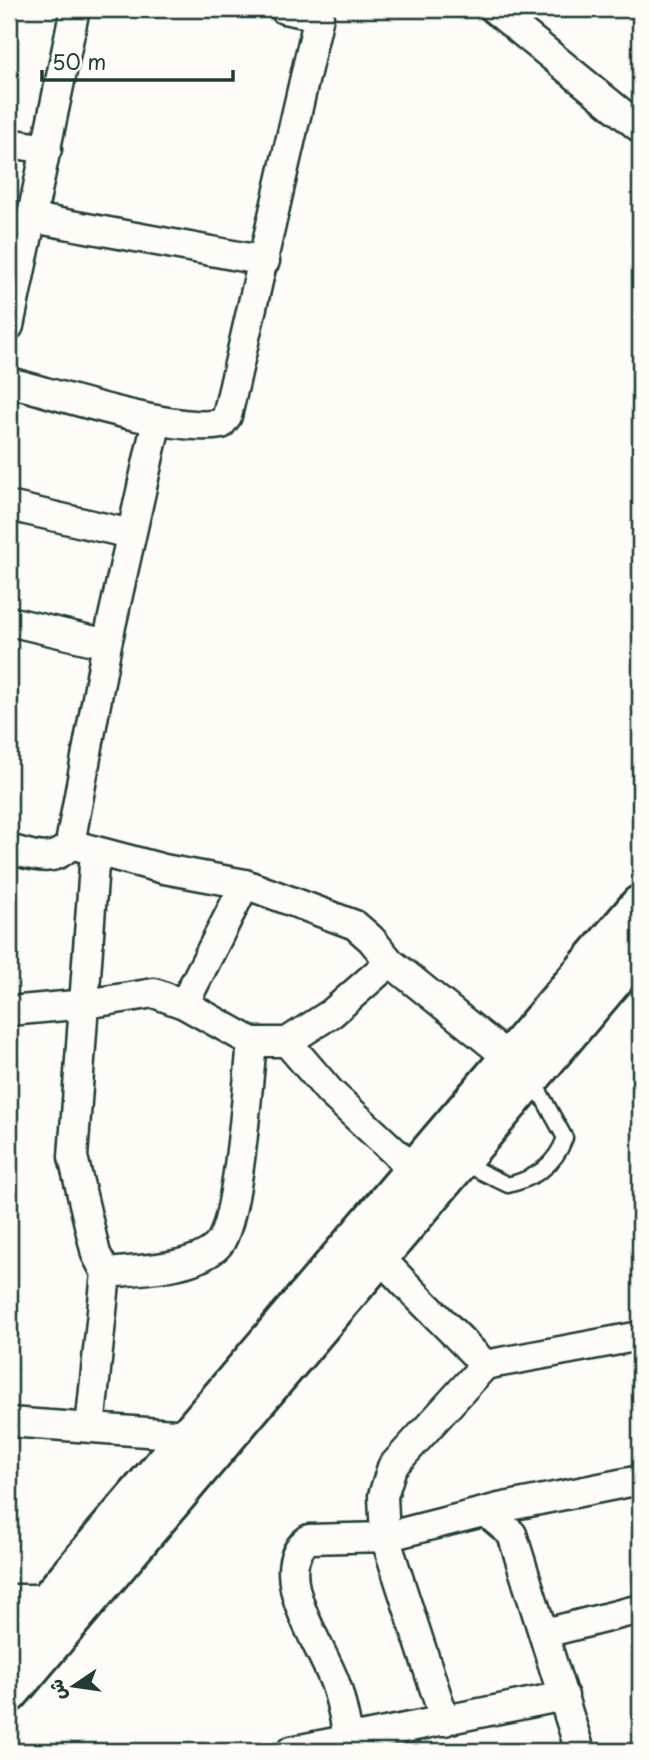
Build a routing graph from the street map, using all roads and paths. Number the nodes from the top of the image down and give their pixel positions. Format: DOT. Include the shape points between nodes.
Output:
graph roads {
  1 [pos="75,9"];
  2 [pos="284,9"];
  3 [pos="495,9"];
  4 [pos="320,13"];
  5 [pos="640,128"];
  6 [pos="9,143"];
  7 [pos="47,149"];
  8 [pos="33,218"];
  9 [pos="18,247"];
  10 [pos="265,261"];
  11 [pos="9,326"];
  12 [pos="9,382"];
  13 [pos="157,420"];
  14 [pos="9,506"];
  15 [pos="131,534"];
  16 [pos="9,621"];
  17 [pos="107,644"];
  18 [pos="83,847"];
  19 [pos="9,849"];
  20 [pos="245,884"];
  21 [pos="640,905"];
  22 [pos="640,948"];
  23 [pos="390,962"];
  24 [pos="86,1004"];
  25 [pos="184,1004"];
  26 [pos="9,1011"];
  27 [pos="252,1042"];
  28 [pos="287,1042"];
  29 [pos="520,1068"];
  30 [pos="460,1161"];
  31 [pos="414,1170"];
  32 [pos="379,1256"];
  33 [pos="106,1273"];
  34 [pos="640,1336"];
  35 [pos="485,1365"];
  36 [pos="9,1422"];
  37 [pos="90,1428"];
  38 [pos="188,1435"];
  39 [pos="640,1480"];
  40 [pos="486,1512"];
  41 [pos="385,1537"];
  42 [pos="9,1599"];
  43 [pos="48,1599"];
  44 [pos="640,1609"];
  45 [pos="545,1633"];
  46 [pos="9,1647"];
  47 [pos="9,1693"];
  48 [pos="564,1696"];
  49 [pos="445,1721"];
  50 [pos="349,1742"];
  51 [pos="291,1751"];
  52 [pos="580,1751"];
  1 -- 7 [label="street"];
  2 -- 4 [label="street"];
  3 -- 5 [label="street"];
  4 -- 10 [label="street"];
  6 -- 7 [label="street"];
  7 -- 8 [label="street"];
  8 -- 9 [label="street"];
  8 -- 10 [label="street"];
  9 -- 11 [label="street"];
  10 -- 13 [label="street" via="227,416 212,426"];
  12 -- 13 [label="street"];
  13 -- 15 [label="street"];
  14 -- 15 [label="street"];
  15 -- 17 [label="street"];
  16 -- 17 [label="street"];
  17 -- 18 [label="street"];
  18 -- 19 [label="street" via="41,858"];
  18 -- 20 [label="street"];
  18 -- 24 [label="street"];
  20 -- 23 [label="street" via="355,925"];
  20 -- 25 [label="street"];
  21 -- 29 [label="main road"];
  22 -- 29 [label="main road"];
  23 -- 28 [label="street" via="332,1013"];
  23 -- 29 [label="street"];
  24 -- 25 [label="street" via="153,993"];
  24 -- 26 [label="street"];
  24 -- 33 [label="street" via="73,1157 96,1254"];
  25 -- 27 [label="street"];
  27 -- 28 [label="street"];
  27 -- 33 [label="street" via="230,1218 219,1243 198,1259"];
  28 -- 31 [label="street" via="330,1092"];
  29 -- 30 [label="main road"];
  29 -- 30 [label="lane" via="565,1138 557,1157 529,1180 508,1185"];
  29 -- 31 [label="main road"];
  30 -- 32 [label="main road"];
  31 -- 38 [label="main road"];
  32 -- 35 [label="street"];
  32 -- 47 [label="main road"];
  33 -- 37 [label="street"];
  34 -- 35 [label="street"];
  35 -- 41 [label="street" via="392,1467 383,1496"];
  36 -- 37 [label="street"];
  37 -- 38 [label="street"];
  38 -- 43 [label="main road"];
  39 -- 40 [label="street"];
  40 -- 41 [label="street"];
  40 -- 45 [label="street" via="512,1534"];
  41 -- 49 [label="street"];
  41 -- 50 [label="street" via="309,1539 295,1553 292,1579 336,1685"];
  42 -- 43 [label="street"];
  43 -- 46 [label="main road"];
  44 -- 45 [label="street"];
  45 -- 48 [label="street"];
  48 -- 49 [label="street"];
  48 -- 52 [label="street"];
  49 -- 50 [label="street"];
  50 -- 51 [label="street"];
}
